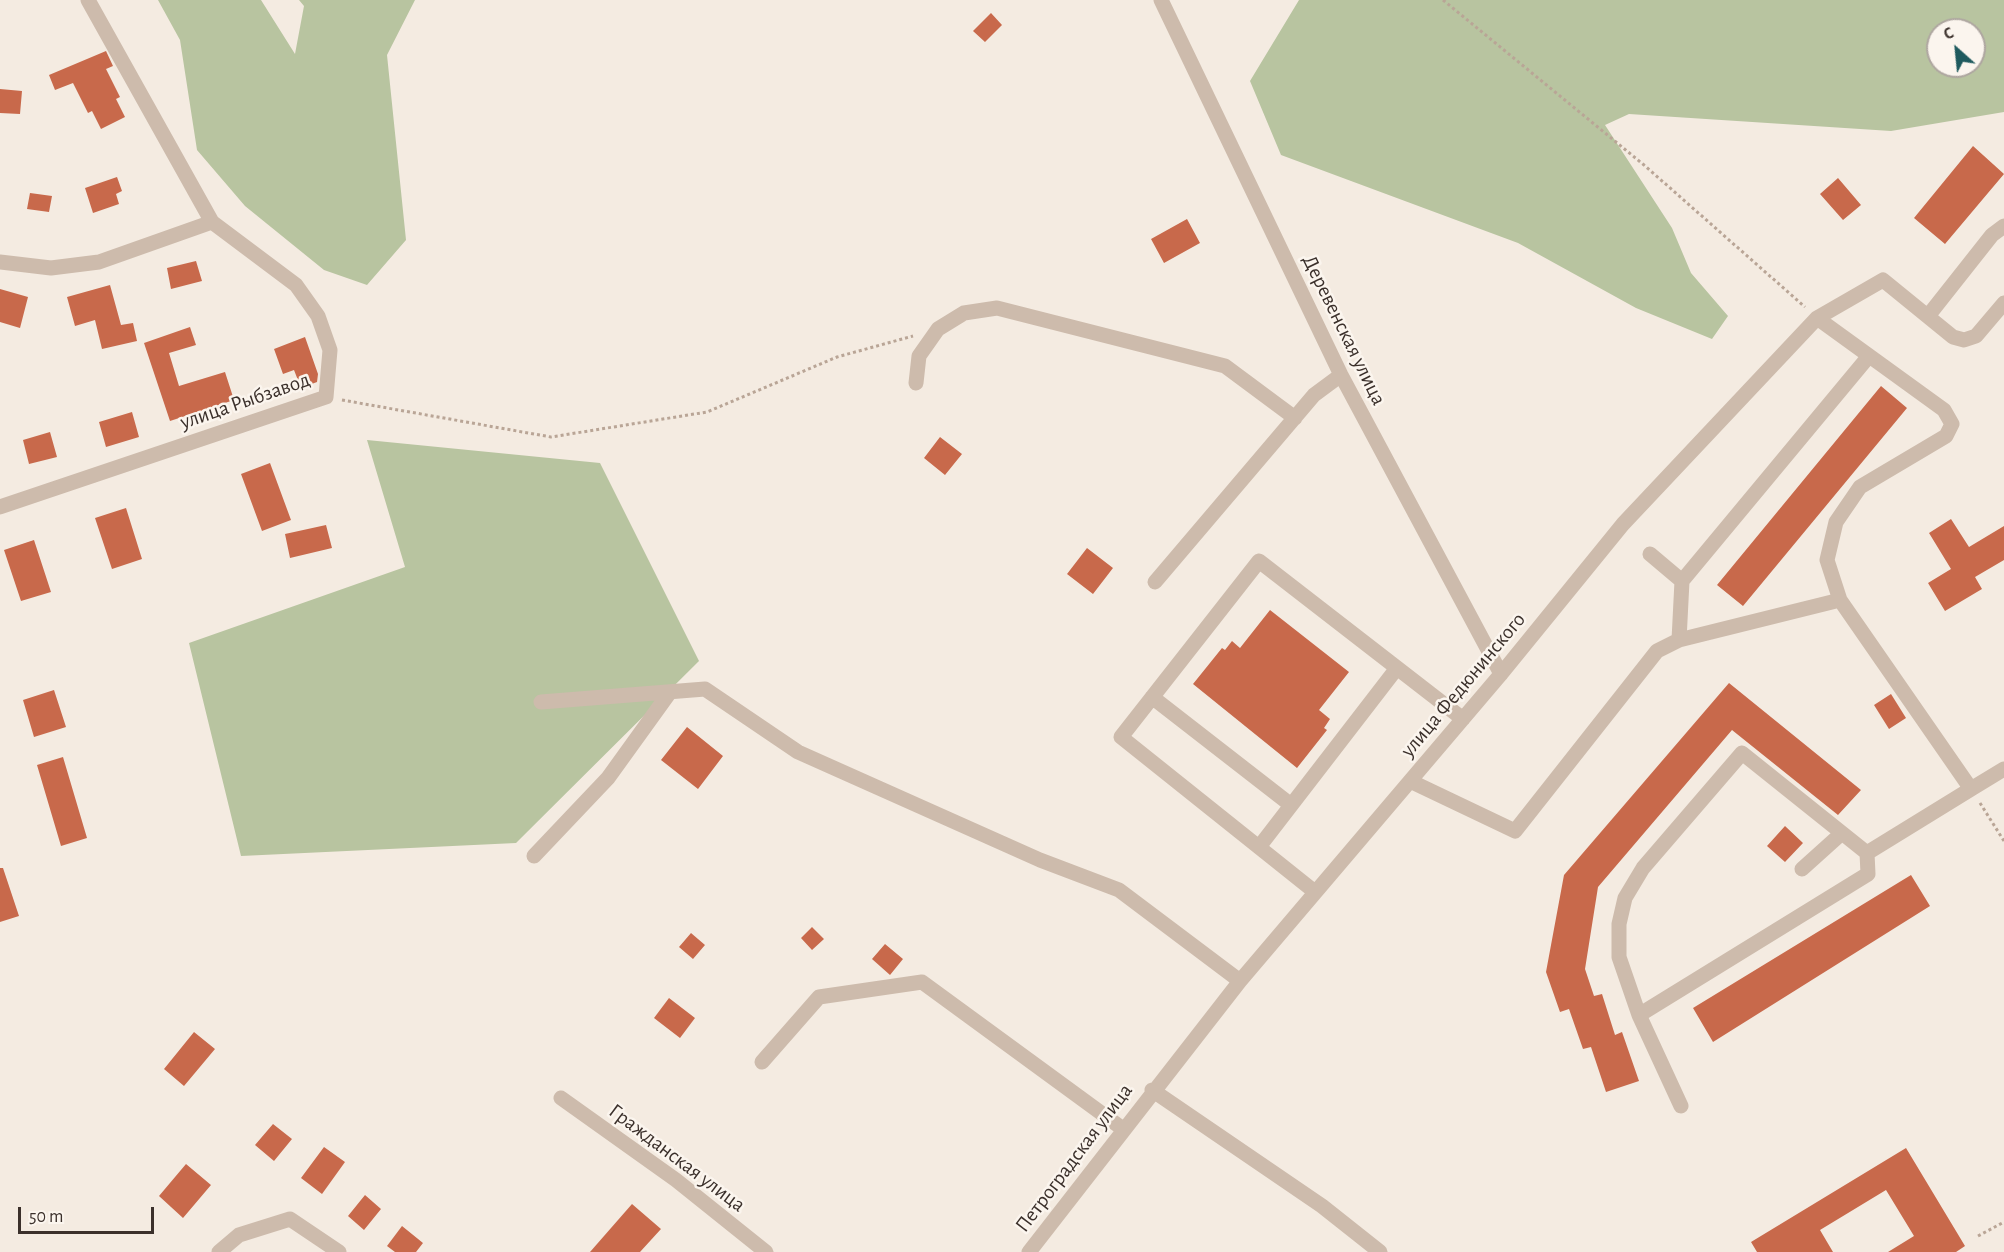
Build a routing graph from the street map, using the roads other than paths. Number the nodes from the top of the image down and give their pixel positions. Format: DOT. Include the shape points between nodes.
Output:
graph roads {
  1 [pos="88,0"];
  2 [pos="1161,0"];
  3 [pos="212,222"];
  4 [pos="2004,226"];
  5 [pos="0,262"];
  6 [pos="2004,303"];
  7 [pos="1928,316"];
  8 [pos="1817,318"];
  9 [pos="1869,356"];
  10 [pos="1341,375"];
  11 [pos="916,383"];
  12 [pos="1295,418"];
  13 [pos="0,507"];
  14 [pos="1650,554"];
  15 [pos="1683,581"];
  16 [pos="1155,582"];
  17 [pos="1840,600"];
  18 [pos="1679,640"];
  19 [pos="1397,668"];
  20 [pos="1501,674"];
  21 [pos="670,692"];
  22 [pos="1152,697"];
  23 [pos="541,702"];
  24 [pos="1463,719"];
  25 [pos="2004,769"];
  26 [pos="1410,781"];
  27 [pos="1971,789"];
  28 [pos="1291,805"];
  29 [pos="1842,833"];
  30 [pos="1259,847"];
  31 [pos="1867,853"];
  32 [pos="534,856"];
  33 [pos="1802,869"];
  34 [pos="1315,892"];
  35 [pos="1240,981"];
  36 [pos="1639,1015"];
  37 [pos="762,1062"];
  38 [pos="1152,1090"];
  39 [pos="561,1098"];
  40 [pos="1681,1106"];
  41 [pos="1123,1129"];
  42 [pos="219,1252"];
  43 [pos="339,1252"];
  44 [pos="766,1252"];
  45 [pos="1029,1252"];
  46 [pos="1380,1252"];
  1 -- 3 [label="street, улица Рыбзавод"];
  2 -- 10 [label="street, Деревенская улица"];
  3 -- 5 [label="street" via="99,262 51,268"];
  3 -- 13 [label="street, улица Рыбзавод" via="296,285 318,316 330,350 326,397"];
  4 -- 7 [label="street" via="1992,235"];
  6 -- 7 [label="street" via="1976,336 1964,340 1953,337"];
  7 -- 8 [label="street, улица Федюнинского" via="1883,280"];
  8 -- 9 [label="street"];
  8 -- 20 [label="street, улица Федюнинского" via="1623,524"];
  9 -- 15 [label="street"];
  9 -- 17 [label="street" via="1944,410 1952,424 1946,436 1860,487 1836,522 1827,561"];
  10 -- 12 [label="street" via="1320,389"];
  10 -- 20 [label="street, Деревенская улица"];
  11 -- 12 [label="street" via="919,356 938,329 964,313 997,308 1225,366"];
  12 -- 16 [label="street"];
  14 -- 15 [label="street"];
  15 -- 18 [label="street"];
  17 -- 18 [label="street"];
  17 -- 27 [label="street"];
  18 -- 26 [label="street" via="1657,651 1515,831"];
  19 -- 22 [label="street" via="1259,561"];
  19 -- 24 [label="street"];
  19 -- 28 [label="street"];
  20 -- 24 [label="street, улица Федюнинского"];
  21 -- 23 [label="street"];
  21 -- 32 [label="street" via="608,778"];
  21 -- 35 [label="street" via="705,689 798,752 1040,860 1119,890"];
  22 -- 28 [label="street"];
  22 -- 30 [label="street" via="1121,737"];
  24 -- 26 [label="street, улица Федюнинского"];
  25 -- 27 [label="street"];
  26 -- 34 [label="street, улица Федюнинского"];
  27 -- 31 [label="street"];
  28 -- 30 [label="street"];
  29 -- 31 [label="street"];
  29 -- 33 [label="street"];
  29 -- 36 [label="street" via="1742,753 1643,868 1625,898 1619,924 1619,957"];
  30 -- 34 [label="street"];
  31 -- 36 [label="street" via="1868,874"];
  34 -- 35 [label="street, улица Федюнинского"];
  35 -- 38 [label="street, улица Федюнинского"];
  36 -- 40 [label="street"];
  37 -- 41 [label="street" via="819,997 922,982"];
  38 -- 41 [label="street, Петроградская улица"];
  38 -- 46 [label="street" via="1322,1206"];
  39 -- 44 [label="street, Гражданская улица" via="676,1180"];
  41 -- 45 [label="street, Петроградская улица"];
  42 -- 43 [label="street" via="239,1234 290,1219"];
}
